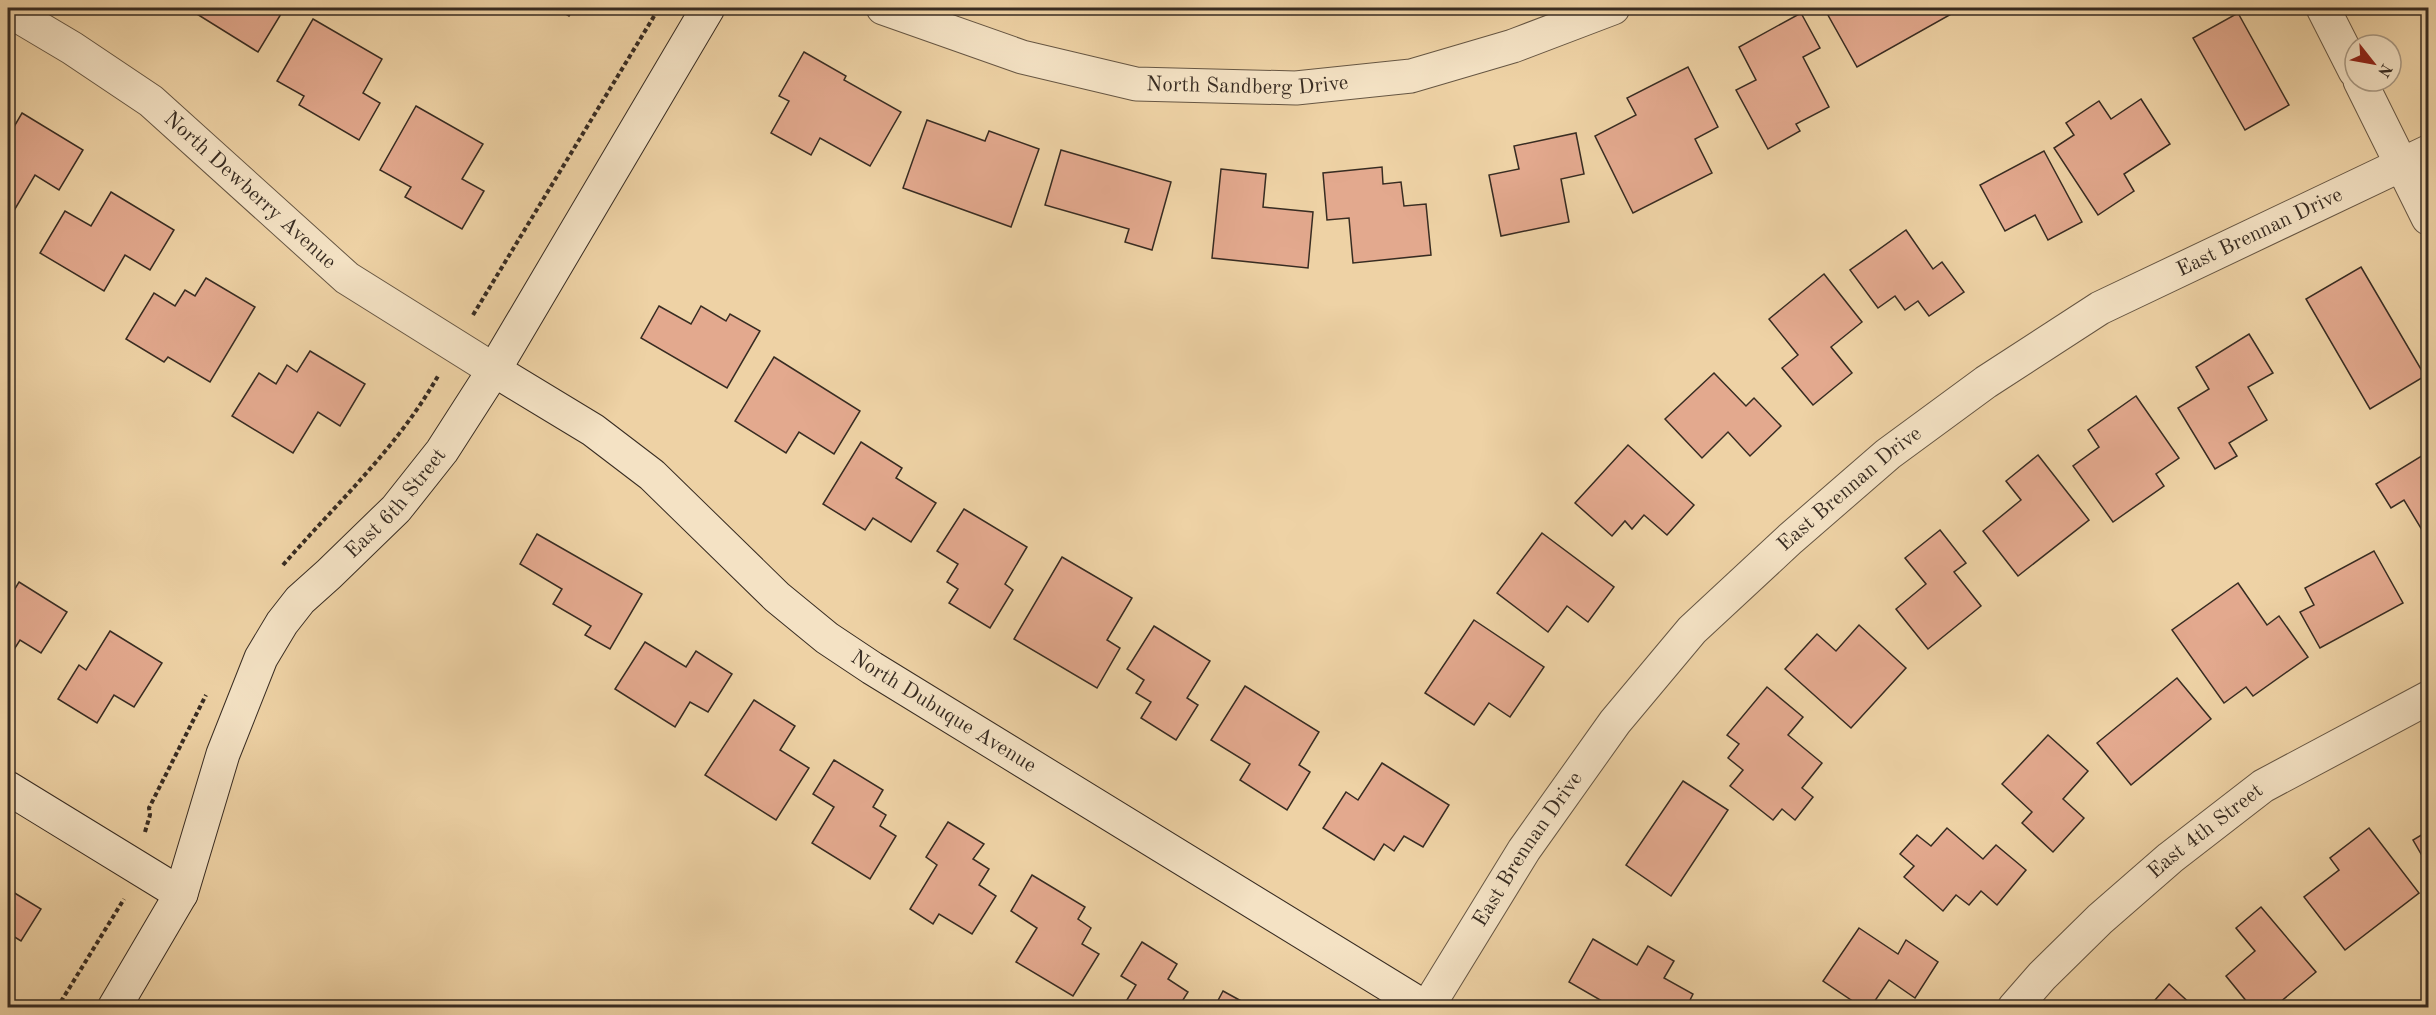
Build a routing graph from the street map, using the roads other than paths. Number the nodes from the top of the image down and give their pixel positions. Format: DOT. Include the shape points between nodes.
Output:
graph roads {
  1 [pos="708,8"];
  2 [pos="883,8"];
  3 [pos="1613,8"];
  4 [pos="2323,8"];
  5 [pos="8,10"];
  6 [pos="2343,47"];
  7 [pos="2368,93"];
  8 [pos="2415,159"];
  9 [pos="2428,218"];
  10 [pos="494,370"];
  11 [pos="2428,698"];
  12 [pos="8,788"];
  13 [pos="181,894"];
  14 [pos="114,1008"];
  15 [pos="1427,1008"];
  16 [pos="2014,1008"];
  1 -- 10 [label="street, East 6th Street"];
  2 -- 3 [label="street, North Sandberg Drive" via="1022,57 1136,84 1296,88 1411,76 1513,46"];
  4 -- 6 [label="street"];
  5 -- 10 [label="street, North Dewberry Avenue" via="151,101 347,278"];
  7 -- 8 [label="street"];
  8 -- 9 [label="street"];
  8 -- 15 [label="street, East Brennan Drive" via="2100,308 1986,382 1888,454 1692,630 1623,713 1524,850"];
  10 -- 13 [label="street, East 6th Street" via="442,451 396,509 300,600 261,658 223,754"];
  10 -- 15 [label="street, North Dubuque Avenue" via="593,430 652,475 777,597 827,638"];
  11 -- 16 [label="street, East 4th Street" via="2263,786 2170,858 2100,919"];
  12 -- 13 [label="street"];
  13 -- 14 [label="street, East 6th Street"];
}
